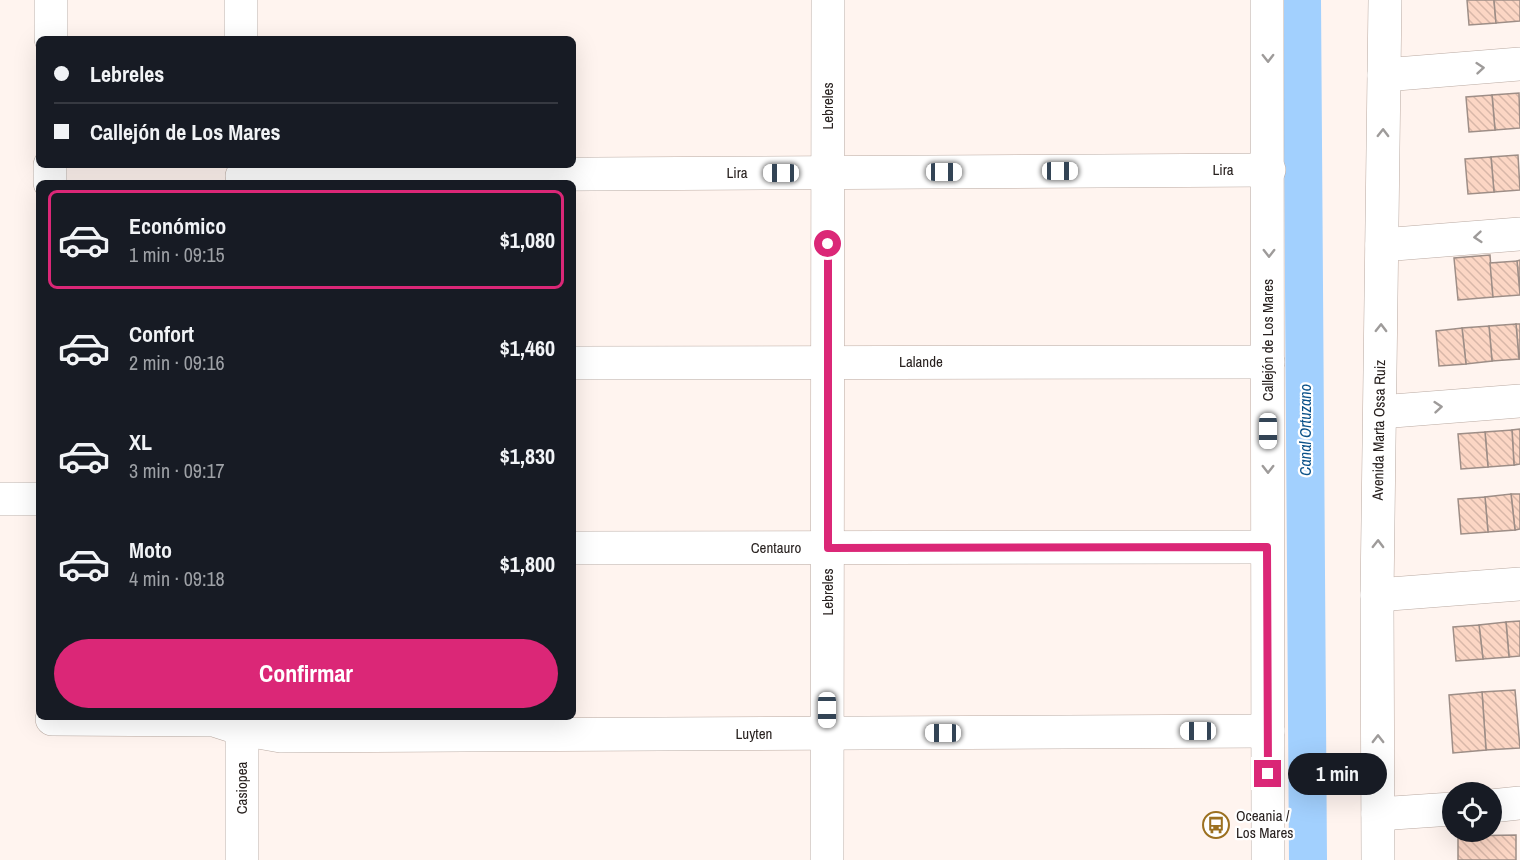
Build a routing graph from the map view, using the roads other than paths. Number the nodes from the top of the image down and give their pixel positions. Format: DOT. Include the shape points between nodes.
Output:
graph roads {
  1 [pos="51,0"];
  2 [pos="242,0"];
  3 [pos="828,0"];
  4 [pos="1267,0"];
  5 [pos="1385,0"];
  6 [pos="51,36"];
  7 [pos="242,36"];
  8 [pos="1520,64"];
  9 [pos="1384,75"];
  10 [pos="1269,170"];
  11 [pos="828,172"];
  12 [pos="242,175"];
  13 [pos="1520,234"];
  14 [pos="1382,245"];
  15 [pos="828,362"];
  16 [pos="1268,362"];
  17 [pos="576,363"];
  18 [pos="1520,401"];
  19 [pos="1380,412"];
  20 [pos="0,499"];
  21 [pos="36,499"];
  22 [pos="1267,547"];
  23 [pos="576,548"];
  24 [pos="828,548"];
  25 [pos="1520,584"];
  26 [pos="1377,595"];
  27 [pos="214,720"];
  28 [pos="242,723"];
  29 [pos="1268,731"];
  30 [pos="827,733"];
  31 [pos="1520,803"];
  32 [pos="1502,805"];
  33 [pos="1442,810"];
  34 [pos="1378,814"];
  35 [pos="242,860"];
  36 [pos="827,860"];
  37 [pos="1268,860"];
  38 [pos="1378,860"];
  1 -- 6 [label="street"];
  2 -- 7 [label="street"];
  3 -- 11 [label="street, Lebreles"];
  4 -- 10 [label="street, Callejón de Los Mares, one-way"];
  5 -- 9 [label="street, Avenida Marta Ossa Ruiz"];
  9 -- 8 [label="street, one-way"];
  14 -- 9 [label="street, Avenida Marta Ossa Ruiz, one-way"];
  10 -- 11 [label="street, Lira"];
  10 -- 16 [label="street, Callejón de Los Mares, one-way"];
  11 -- 12 [label="street, Lira"];
  11 -- 15 [label="street, Lebreles"];
  13 -- 14 [label="street, one-way"];
  19 -- 14 [label="street, Avenida Marta Ossa Ruiz, one-way"];
  15 -- 16 [label="street, Lalande"];
  15 -- 17 [label="street, Lalande"];
  15 -- 24 [label="street, Lebreles"];
  16 -- 22 [label="street, Callejón de Los Mares, one-way"];
  19 -- 18 [label="street, one-way"];
  26 -- 19 [label="street, Avenida Marta Ossa Ruiz, one-way"];
  20 -- 21 [label="street"];
  22 -- 24 [label="street, Centauro"];
  22 -- 29 [label="street, Callejón de Los Mares"];
  23 -- 24 [label="street, Centauro"];
  24 -- 30 [label="street, Lebreles"];
  25 -- 26 [label="street"];
  34 -- 26 [label="street, Avenida Marta Ossa Ruiz, one-way"];
  27 -- 28 [label="street, Luyten"];
  28 -- 30 [label="street, Luyten" via="281,736"];
  28 -- 35 [label="street, Casiopea"];
  29 -- 30 [label="street, Luyten"];
  29 -- 37 [label="street, Callejón de Los Mares"];
  30 -- 36 [label="street, Lebreles"];
  31 -- 32 [label="street"];
  33 -- 34 [label="street"];
  34 -- 38 [label="street, Avenida Marta Ossa Ruiz"];
}
